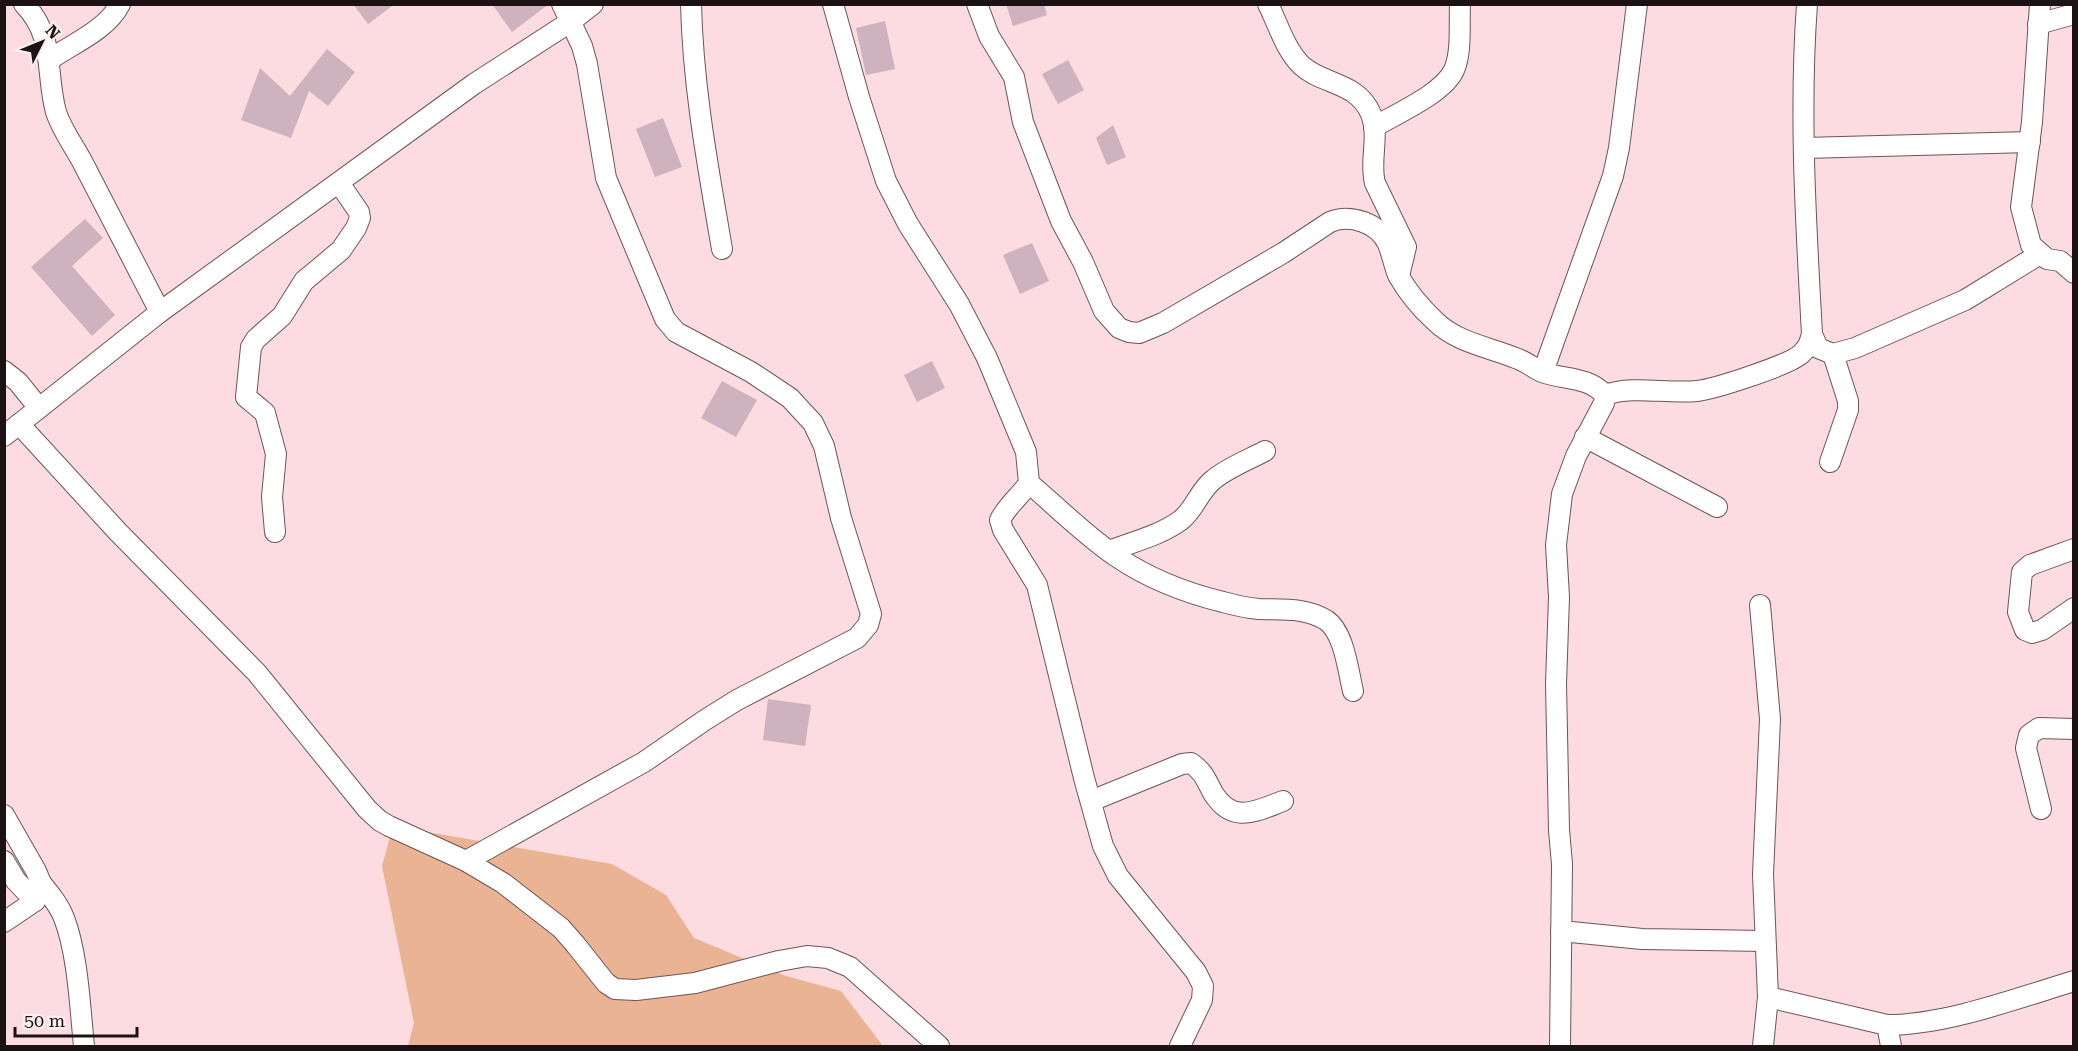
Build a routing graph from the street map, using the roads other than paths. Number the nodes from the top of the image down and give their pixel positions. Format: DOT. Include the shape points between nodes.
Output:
graph roads {
  1 [pos="24,4"];
  2 [pos="120,4"];
  3 [pos="593,4"];
  4 [pos="691,4"];
  5 [pos="833,4"];
  6 [pos="976,4"];
  7 [pos="1268,4"];
  8 [pos="1460,4"];
  9 [pos="1637,4"];
  10 [pos="1807,4"];
  11 [pos="566,13"];
  12 [pos="2039,14"];
  13 [pos="2073,14"];
  14 [pos="49,60"];
  15 [pos="1374,127"];
  16 [pos="2030,142"];
  17 [pos="1803,148"];
  18 [pos="339,183"];
  19 [pos="722,249"];
  20 [pos="2040,254"];
  21 [pos="2072,268"];
  22 [pos="1399,276"];
  23 [pos="160,312"];
  24 [pos="1812,334"];
  25 [pos="1833,354"];
  26 [pos="4,372"];
  27 [pos="1543,372"];
  28 [pos="1605,395"];
  29 [pos="39,408"];
  30 [pos="12,430"];
  31 [pos="1585,437"];
  32 [pos="1265,451"];
  33 [pos="1830,462"];
  34 [pos="1029,483"];
  35 [pos="1717,507"];
  36 [pos="275,532"];
  37 [pos="2073,549"];
  38 [pos="1109,550"];
  39 [pos="1760,605"];
  40 [pos="2073,608"];
  41 [pos="1353,691"];
  42 [pos="2073,729"];
  43 [pos="1091,801"];
  44 [pos="1283,801"];
  45 [pos="2042,809"];
  46 [pos="4,815"];
  47 [pos="4,861"];
  48 [pos="466,861"];
  49 [pos="38,892"];
  50 [pos="4,922"];
  51 [pos="1561,931"];
  52 [pos="1765,941"];
  53 [pos="2073,981"];
  54 [pos="1768,997"];
  55 [pos="1879,1023"];
  56 [pos="84,1047"];
  57 [pos="939,1047"];
  58 [pos="1180,1047"];
  59 [pos="1560,1047"];
  60 [pos="1763,1047"];
  61 [pos="1892,1047"];
  1 -- 14 [label="street" via="41,26"];
  2 -- 14 [label="street" via="106,22"];
  3 -- 11 [label="street"];
  4 -- 19 [label="street" via="699,117"];
  5 -- 34 [label="street" via="886,182 987,358 1026,452"];
  6 -- 22 [label="street" via="989,36 1014,77 1023,122 1061,221 1104,311 1119,328 1139,333 1157,326 1341,218 1355,219 1376,230 1387,242"];
  7 -- 15 [label="street" via="1292,55 1304,67 1356,94 1368,108"];
  8 -- 15 [label="street" via="1455,69 1448,80"];
  9 -- 27 [label="street" via="1613,176"];
  10 -- 17 [label="street" via="1802,68"];
  11 -- 18 [label="street"];
  11 -- 48 [label="street" via="587,64 606,178 665,319 676,332 790,398 813,423 824,446 841,518 871,614 868,625 856,638 737,700 644,762"];
  12 -- 13 [label="street"];
  12 -- 16 [label="street"];
  14 -- 23 [label="street" via="62,128"];
  15 -- 22 [label="street" via="1372,173 1406,247"];
  16 -- 17 [label="street"];
  16 -- 20 [label="street" via="2021,207 2031,245"];
  17 -- 24 [label="street"];
  18 -- 23 [label="street"];
  18 -- 36 [label="street" via="359,212 356,228 341,250 304,282 282,316 256,339 249,353 246,397 265,413 276,454 272,497"];
  20 -- 21 [label="street"];
  20 -- 25 [label="street" via="1965,300 1856,348"];
  22 -- 27 [label="street" via="1436,322 1450,333"];
  23 -- 29 [label="street"];
  24 -- 25 [label="street" via="1818,348"];
  24 -- 28 [label="street" via="1809,344 1794,359 1717,387 1667,393 1631,389"];
  25 -- 33 [label="street" via="1848,410"];
  26 -- 29 [label="street" via="18,382"];
  27 -- 28 [label="street" via="1587,382"];
  28 -- 31 [label="street"];
  29 -- 30 [label="street"];
  30 -- 48 [label="street" via="257,673 367,809 397,830"];
  31 -- 35 [label="street"];
  31 -- 51 [label="street" via="1562,494 1556,545"];
  32 -- 38 [label="street" via="1213,480 1179,521"];
  34 -- 38 [label="street"];
  34 -- 43 [label="street" via="1000,520 1037,585"];
  37 -- 40 [label="street" via="2030,565 2022,572 2018,612 2025,630 2032,633"];
  38 -- 41 [label="street" via="1164,583 1221,602 1311,613 1327,621 1338,632"];
  39 -- 52 [label="street" via="1770,719 1763,874"];
  42 -- 45 [label="street" via="2039,728 2029,735 2026,748"];
  43 -- 44 [label="street" via="1191,763 1202,771 1222,804 1236,813 1246,815"];
  43 -- 58 [label="street" via="1103,846 1118,876 1196,972 1203,986 1202,1000"];
  46 -- 49 [label="street" via="36,871"];
  47 -- 49 [label="street" via="16,882"];
  48 -- 57 [label="street" via="544,914 615,989 695,983 779,961 828,957 850,967"];
  49 -- 50 [label="street"];
  49 -- 56 [label="street" via="58,905 69,934"];
  51 -- 52 [label="street" via="1642,939"];
  51 -- 59 [label="street"];
  52 -- 54 [label="street"];
  53 -- 55 [label="street" via="1922,1022"];
  54 -- 55 [label="street"];
  54 -- 60 [label="street"];
  55 -- 61 [label="street"];
}
